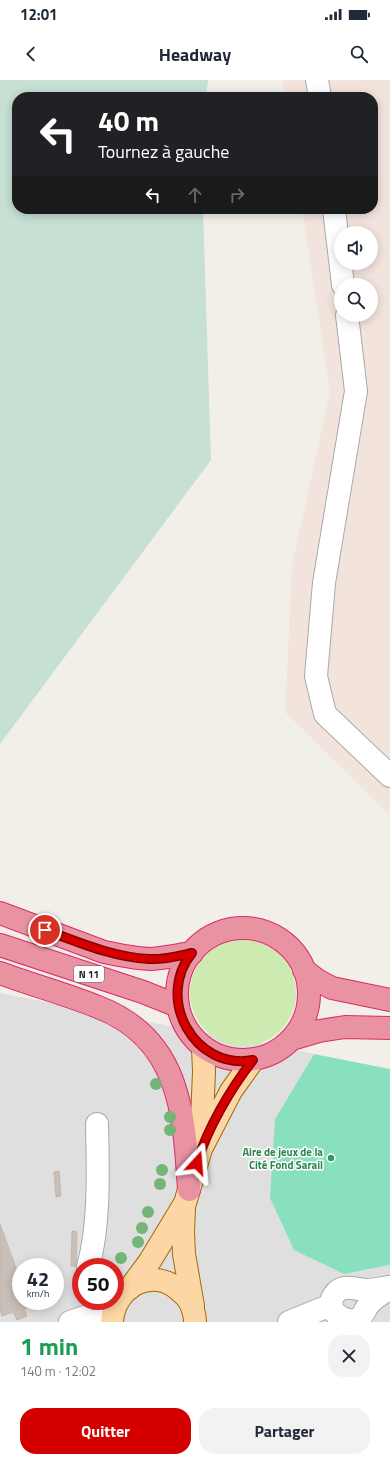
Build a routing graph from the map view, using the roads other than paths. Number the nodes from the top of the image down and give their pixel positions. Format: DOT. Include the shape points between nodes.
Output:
graph roads {
  1 [pos="317,80"];
  2 [pos="319,92"];
  3 [pos="335,214"];
  4 [pos="342,278"];
  5 [pos="348,322"];
  6 [pos="390,776"];
  7 [pos="0,913"];
  8 [pos="0,945"];
  9 [pos="192,953"];
  10 [pos="304,970"];
  11 [pos="0,973"];
  12 [pos="390,1000"];
  13 [pos="178,1006"];
  14 [pos="390,1028"];
  15 [pos="292,1039"];
  16 [pos="203,1047"];
  17 [pos="253,1060"];
  18 [pos="97,1124"];
  19 [pos="201,1149"];
  20 [pos="187,1197"];
  21 [pos="90,1258"];
  22 [pos="130,1288"];
  23 [pos="354,1288"];
  24 [pos="390,1288"];
  25 [pos="365,1309"];
  26 [pos="113,1314"];
  27 [pos="194,1316"];
  28 [pos="335,1316"];
  29 [pos="77,1317"];
  30 [pos="289,1322"];
  1 -- 2 [label="street"];
  3 -- 4 [label="street"];
  5 -- 6 [label="street" via="356,390 324,584 316,676 326,714"];
  7 -- 9 [label="highway, N 11" via="104,952 149,959"];
  8 -- 13 [label="highway, N 11"];
  9 -- 10 [label="highway" via="212,936 228,930 260,930 290,947"];
  9 -- 13 [label="highway" via="180,974"];
  10 -- 12 [label="highway" via="332,988"];
  10 -- 15 [label="highway" via="309,992 307,1010"];
  11 -- 20 [label="highway" via="99,1007 124,1020 151,1043 168,1069 179,1100 183,1122"];
  13 -- 16 [label="highway" via="191,1036"];
  14 -- 15 [label="highway" via="346,1027"];
  15 -- 17 [label="highway" via="280,1049"];
  16 -- 17 [label="highway" via="217,1056 233,1060"];
  16 -- 19 [label="main road"];
  17 -- 19 [label="main road" via="231,1091"];
  18 -- 21 [label="street" via="98,1161"];
  19 -- 20 [label="main road"];
  20 -- 22 [label="main road" via="154,1256"];
  20 -- 27 [label="main road" via="183,1232 184,1254"];
  22 -- 26 [label="main road" via="116,1302"];
  22 -- 27 [label="main road" via="150,1280 164,1281 187,1297"];
  23 -- 24 [label="street"];
  23 -- 25 [label="street" via="364,1296"];
  23 -- 28 [label="street" via="345,1288 337,1292 332,1300"];
  24 -- 25 [label="street"];
  25 -- 28 [label="street" via="357,1320 351,1322"];
  26 -- 29 [label="street"];
  28 -- 30 [label="street"];
}
